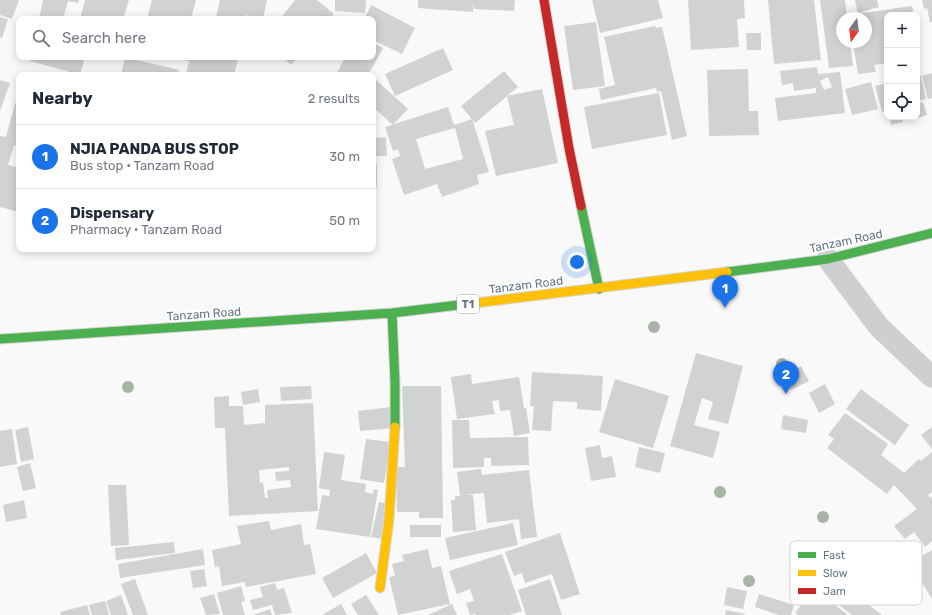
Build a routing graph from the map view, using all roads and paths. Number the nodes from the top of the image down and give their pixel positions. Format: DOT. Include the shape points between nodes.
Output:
graph roads {
  1 [pos="544,0"];
  2 [pos="932,234"];
  3 [pos="828,259"];
  4 [pos="599,289"];
  5 [pos="392,313"];
  6 [pos="0,340"];
  7 [pos="932,377"];
  8 [pos="380,588"];
  1 -- 4 [label="main road" via="569,148"];
  2 -- 3 [label="main road, Tanzam Road / T1"];
  3 -- 4 [label="main road, Tanzam Road / T1"];
  3 -- 7 [label="street" via="879,327"];
  4 -- 5 [label="main road, Tanzam Road / T1"];
  5 -- 6 [label="main road, Tanzam Road / T1"];
  5 -- 8 [label="main road" via="396,362 396,446 390,526"];
}
